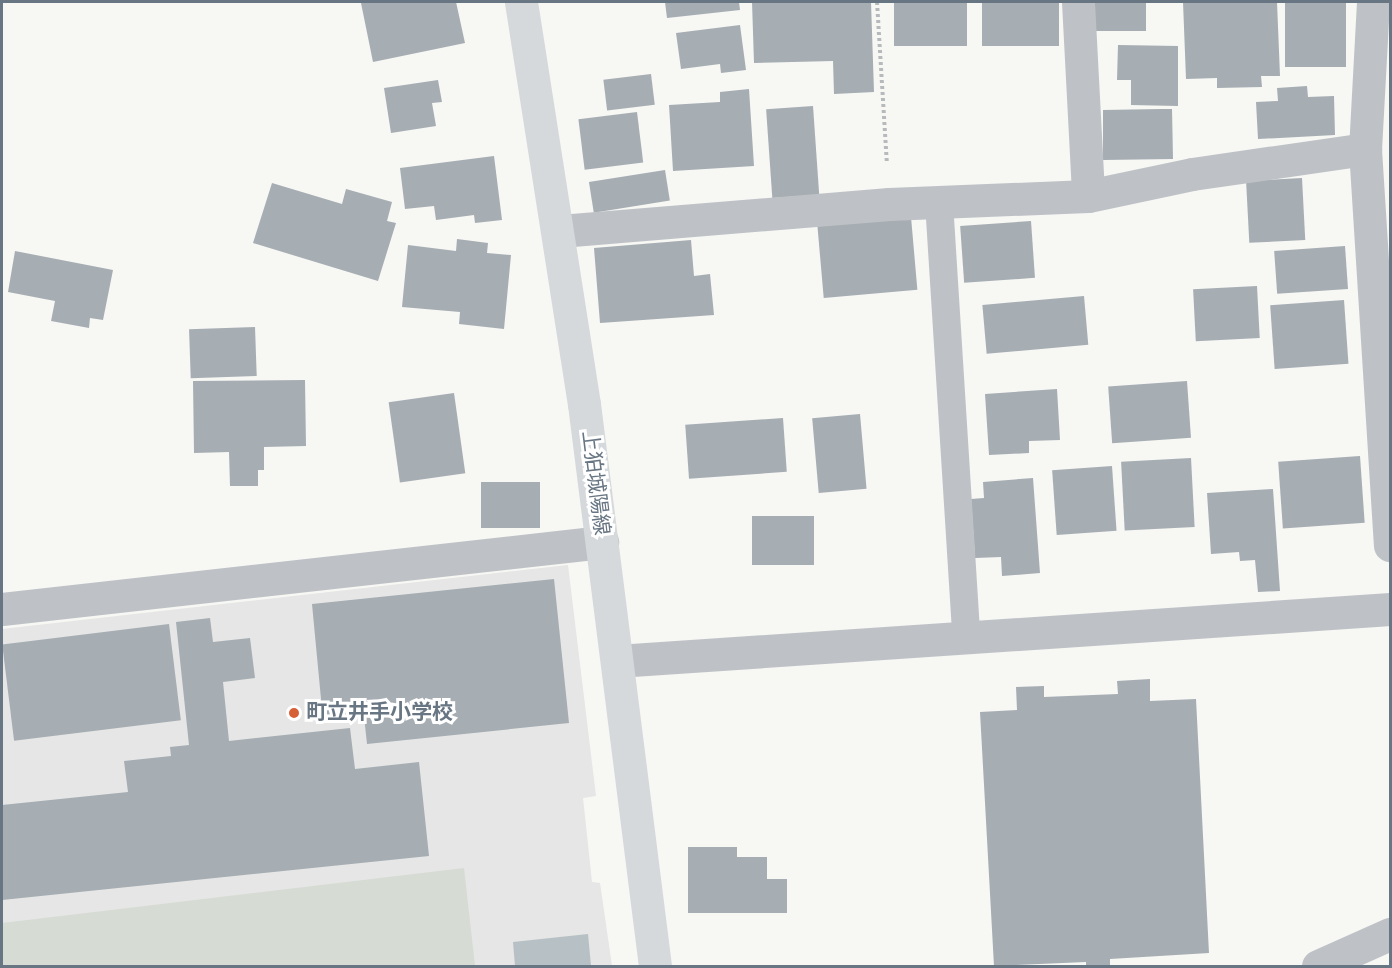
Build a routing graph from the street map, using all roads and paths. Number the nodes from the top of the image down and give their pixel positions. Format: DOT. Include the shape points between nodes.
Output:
graph roads {
  1 [pos="521,2"];
  2 [pos="876,2"];
  3 [pos="1078,2"];
  4 [pos="1373,2"];
  5 [pos="1365,148"];
  6 [pos="1088,196"];
  7 [pos="939,202"];
  8 [pos="889,204"];
  9 [pos="1381,214"];
  10 [pos="560,231"];
  11 [pos="602,542"];
  12 [pos="1390,545"];
  13 [pos="2,609"];
  14 [pos="1390,609"];
  15 [pos="966,637"];
  16 [pos="617,661"];
  17 [pos="1390,933"];
  18 [pos="655,966"];
  19 [pos="1318,966"];
  1 -- 10 [label="main road, 上狛城陽線"];
  2 -- 8 [label="path"];
  3 -- 6 [label="street"];
  4 -- 5 [label="street"];
  5 -- 6 [label="street" via="1192,174"];
  5 -- 9 [label="street"];
  6 -- 7 [label="street"];
  7 -- 8 [label="street"];
  7 -- 15 [label="lane"];
  8 -- 10 [label="street"];
  9 -- 12 [label="street"];
  10 -- 11 [label="main road, 上狛城陽線"];
  11 -- 13 [label="street"];
  11 -- 16 [label="main road, 上狛城陽線"];
  14 -- 15 [label="street"];
  15 -- 16 [label="street"];
  16 -- 18 [label="main road, 上狛城陽線"];
  17 -- 19 [label="street"];
}
